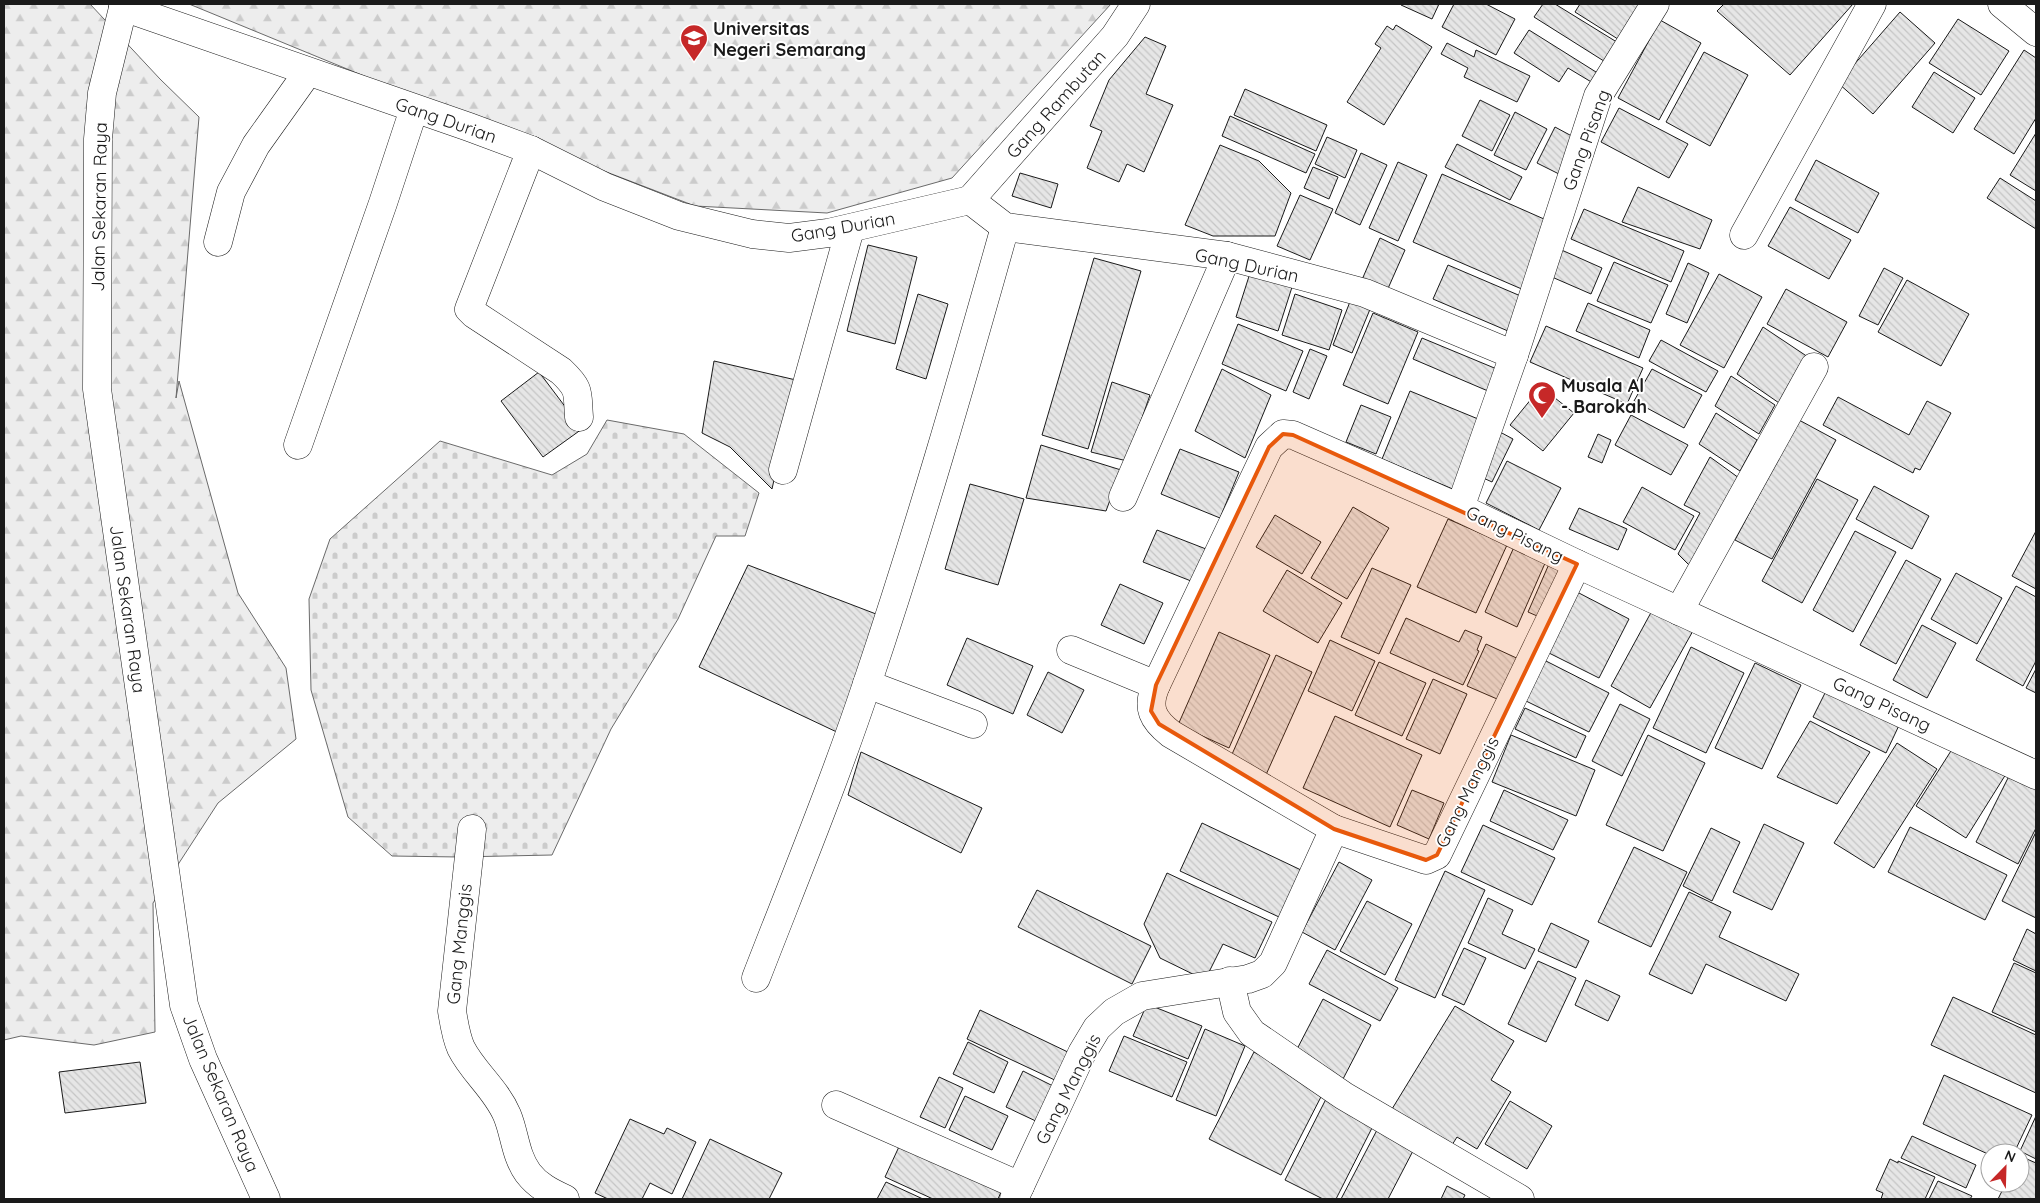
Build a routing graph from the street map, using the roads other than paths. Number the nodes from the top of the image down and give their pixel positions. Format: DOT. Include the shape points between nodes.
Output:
graph roads {
  1 [pos="1136,4"];
  2 [pos="1656,4"];
  3 [pos="1872,4"];
  4 [pos="2002,4"];
  5 [pos="123,5"];
  6 [pos="2036,32"];
  7 [pos="308,72"];
  8 [pos="414,109"];
  9 [pos="531,150"];
  10 [pos="970,200"];
  11 [pos="1005,227"];
  12 [pos="850,229"];
  13 [pos="1744,236"];
  14 [pos="218,242"];
  15 [pos="1227,256"];
  16 [pos="1514,355"];
  17 [pos="1814,367"];
  18 [pos="579,418"];
  19 [pos="298,444"];
  20 [pos="783,470"];
  21 [pos="1123,498"];
  22 [pos="1460,508"];
  23 [pos="1576,564"];
  24 [pos="1679,611"];
  25 [pos="1071,650"];
  26 [pos="867,684"];
  27 [pos="1156,685"];
  28 [pos="973,724"];
  29 [pos="2036,774"];
  30 [pos="472,829"];
  31 [pos="1334,829"];
  32 [pos="756,978"];
  33 [pos="1230,981"];
  34 [pos="836,1104"];
  35 [pos="1017,1193"];
  36 [pos="266,1199"];
  37 [pos="565,1199"];
  38 [pos="1520,1199"];
  1 -- 10 [label="street, Gang Rambutan" via="1115,36"];
  2 -- 16 [label="street, Gang Pisang" via="1598,96"];
  3 -- 13 [label="street"];
  4 -- 6 [label="street"];
  5 -- 7 [label="street, Gang Durian"];
  5 -- 36 [label="street, Jalan Sekaran Raya" via="102,93 98,139 97,389 184,1005 203,1059"];
  7 -- 8 [label="street, Gang Durian"];
  7 -- 14 [label="street" via="256,145 231,192"];
  8 -- 9 [label="street, Gang Durian"];
  8 -- 19 [label="street"];
  9 -- 12 [label="street, Gang Durian" via="605,186 679,216 752,234 789,238"];
  9 -- 18 [label="street" via="470,309 573,382 579,393"];
  10 -- 11 [label="street"];
  10 -- 12 [label="street, Gang Durian"];
  11 -- 15 [label="street, Gang Durian"];
  11 -- 26 [label="street" via="963,378"];
  12 -- 20 [label="street"];
  15 -- 16 [label="street, Gang Durian" via="1365,293"];
  15 -- 21 [label="street"];
  16 -- 22 [label="street, Gang Pisang"];
  17 -- 24 [label="street"];
  22 -- 23 [label="street, Gang Pisang"];
  22 -- 27 [label="street" via="1293,435 1283,434 1269,447"];
  23 -- 24 [label="street, Gang Pisang"];
  23 -- 31 [label="street, Gang Manggis" via="1437,855 1426,860"];
  24 -- 29 [label="street, Gang Pisang"];
  25 -- 27 [label="street"];
  26 -- 28 [label="street"];
  26 -- 32 [label="street"];
  27 -- 31 [label="street" via="1151,711 1165,729"];
  30 -- 37 [label="street, Gang Manggis" via="452,1011 455,1030 462,1049 494,1091 508,1116 515,1146 527,1171 539,1185"];
  31 -- 33 [label="street, Gang Manggis" via="1272,963 1262,974"];
  33 -- 35 [label="street, Gang Manggis" via="1142,996 1114,1012 1097,1028 1082,1053"];
  33 -- 38 [label="street" via="1237,1012 1252,1033 1344,1096"];
  34 -- 35 [label="street"];
}
